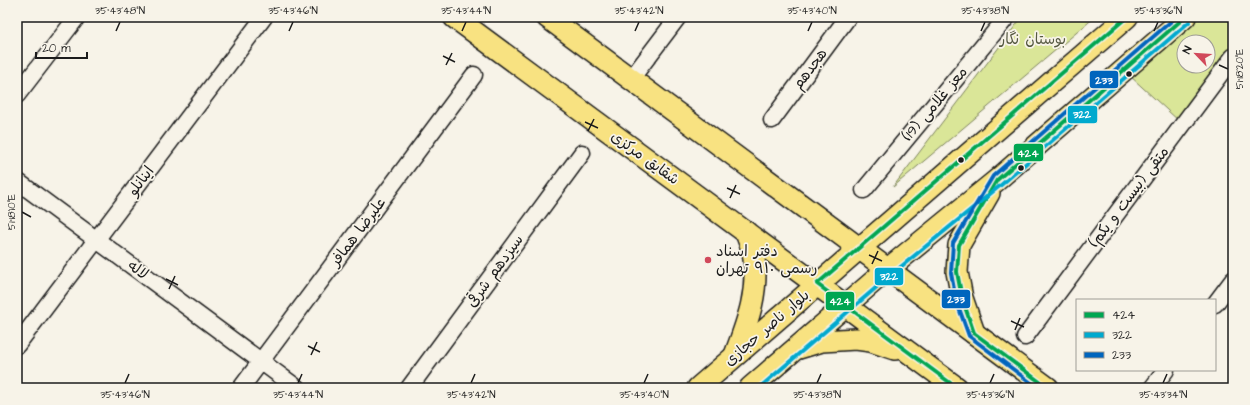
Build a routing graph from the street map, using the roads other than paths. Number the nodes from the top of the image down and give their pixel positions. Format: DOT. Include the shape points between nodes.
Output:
graph roads {
  1 [pos="77,17"];
  2 [pos="264,17"];
  3 [pos="454,17"];
  4 [pos="547,17"];
  5 [pos="678,17"];
  6 [pos="848,17"];
  7 [pos="1007,17"];
  8 [pos="1127,17"];
  9 [pos="1185,17"];
  10 [pos="1233,57"];
  11 [pos="474,75"];
  12 [pos="631,79"];
  13 [pos="17,95"];
  14 [pos="772,120"];
  15 [pos="582,153"];
  16 [pos="996,180"];
  17 [pos="17,181"];
  18 [pos="864,190"];
  19 [pos="746,232"];
  20 [pos="96,240"];
  21 [pos="860,248"];
  22 [pos="888,269"];
  23 [pos="1233,280"];
  24 [pos="817,284"];
  25 [pos="1216,303"];
  26 [pos="845,306"];
  27 [pos="974,332"];
  28 [pos="1025,337"];
  29 [pos="17,345"];
  30 [pos="794,349"];
  31 [pos="912,354"];
  32 [pos="734,357"];
  33 [pos="261,361"];
  34 [pos="1165,371"];
  35 [pos="241,388"];
  36 [pos="297,388"];
  37 [pos="409,388"];
  38 [pos="698,388"];
  39 [pos="750,388"];
  40 [pos="957,388"];
  41 [pos="1048,388"];
  42 [pos="1152,388"];
  1 -- 13 [label="street"];
  2 -- 20 [label="street, اینانلو"];
  3 -- 19 [label="main road, شقایق مرکزی"];
  4 -- 12 [label="main road"];
  5 -- 12 [label="street"];
  6 -- 14 [label="street, هجدهم"];
  7 -- 18 [label="street, معز غلامی (19)"];
  8 -- 21 [label="main road, بلوار ناصر حجازی"];
  9 -- 16 [label="main road"];
  10 -- 28 [label="street, متقی (بیست و یکم)"];
  11 -- 33 [label="street, علیرضا همافر"];
  12 -- 21 [label="main road"];
  15 -- 37 [label="street, سیزدهم شرقی"];
  16 -- 22 [label="main road"];
  16 -- 27 [label="main road" via="959,245 957,272 962,298"];
  17 -- 20 [label="street, لاله"];
  19 -- 24 [label="main road, شقایق مرکزی"];
  19 -- 32 [label="main road" via="752,251 755,286 746,324"];
  20 -- 29 [label="street, اینانلو"];
  20 -- 33 [label="street, لاله"];
  21 -- 22 [label="main road"];
  21 -- 24 [label="main road, بلوار ناصر حجازی"];
  22 -- 26 [label="main road"];
  22 -- 27 [label="main road"];
  23 -- 25 [label="street"];
  24 -- 26 [label="main road, شقایق مرکزی"];
  24 -- 32 [label="main road, بلوار ناصر حجازی"];
  26 -- 30 [label="main road"];
  26 -- 31 [label="main road, شقایق مرکزی"];
  27 -- 41 [label="main road"];
  30 -- 31 [label="main road" via="822,341 856,339"];
  30 -- 39 [label="main road"];
  31 -- 40 [label="main road, شقایق مرکزی"];
  32 -- 38 [label="main road, بلوار ناصر حجازی"];
  33 -- 35 [label="street, علیرضا همافر"];
  33 -- 36 [label="street, لاله"];
  34 -- 42 [label="street"];
}
